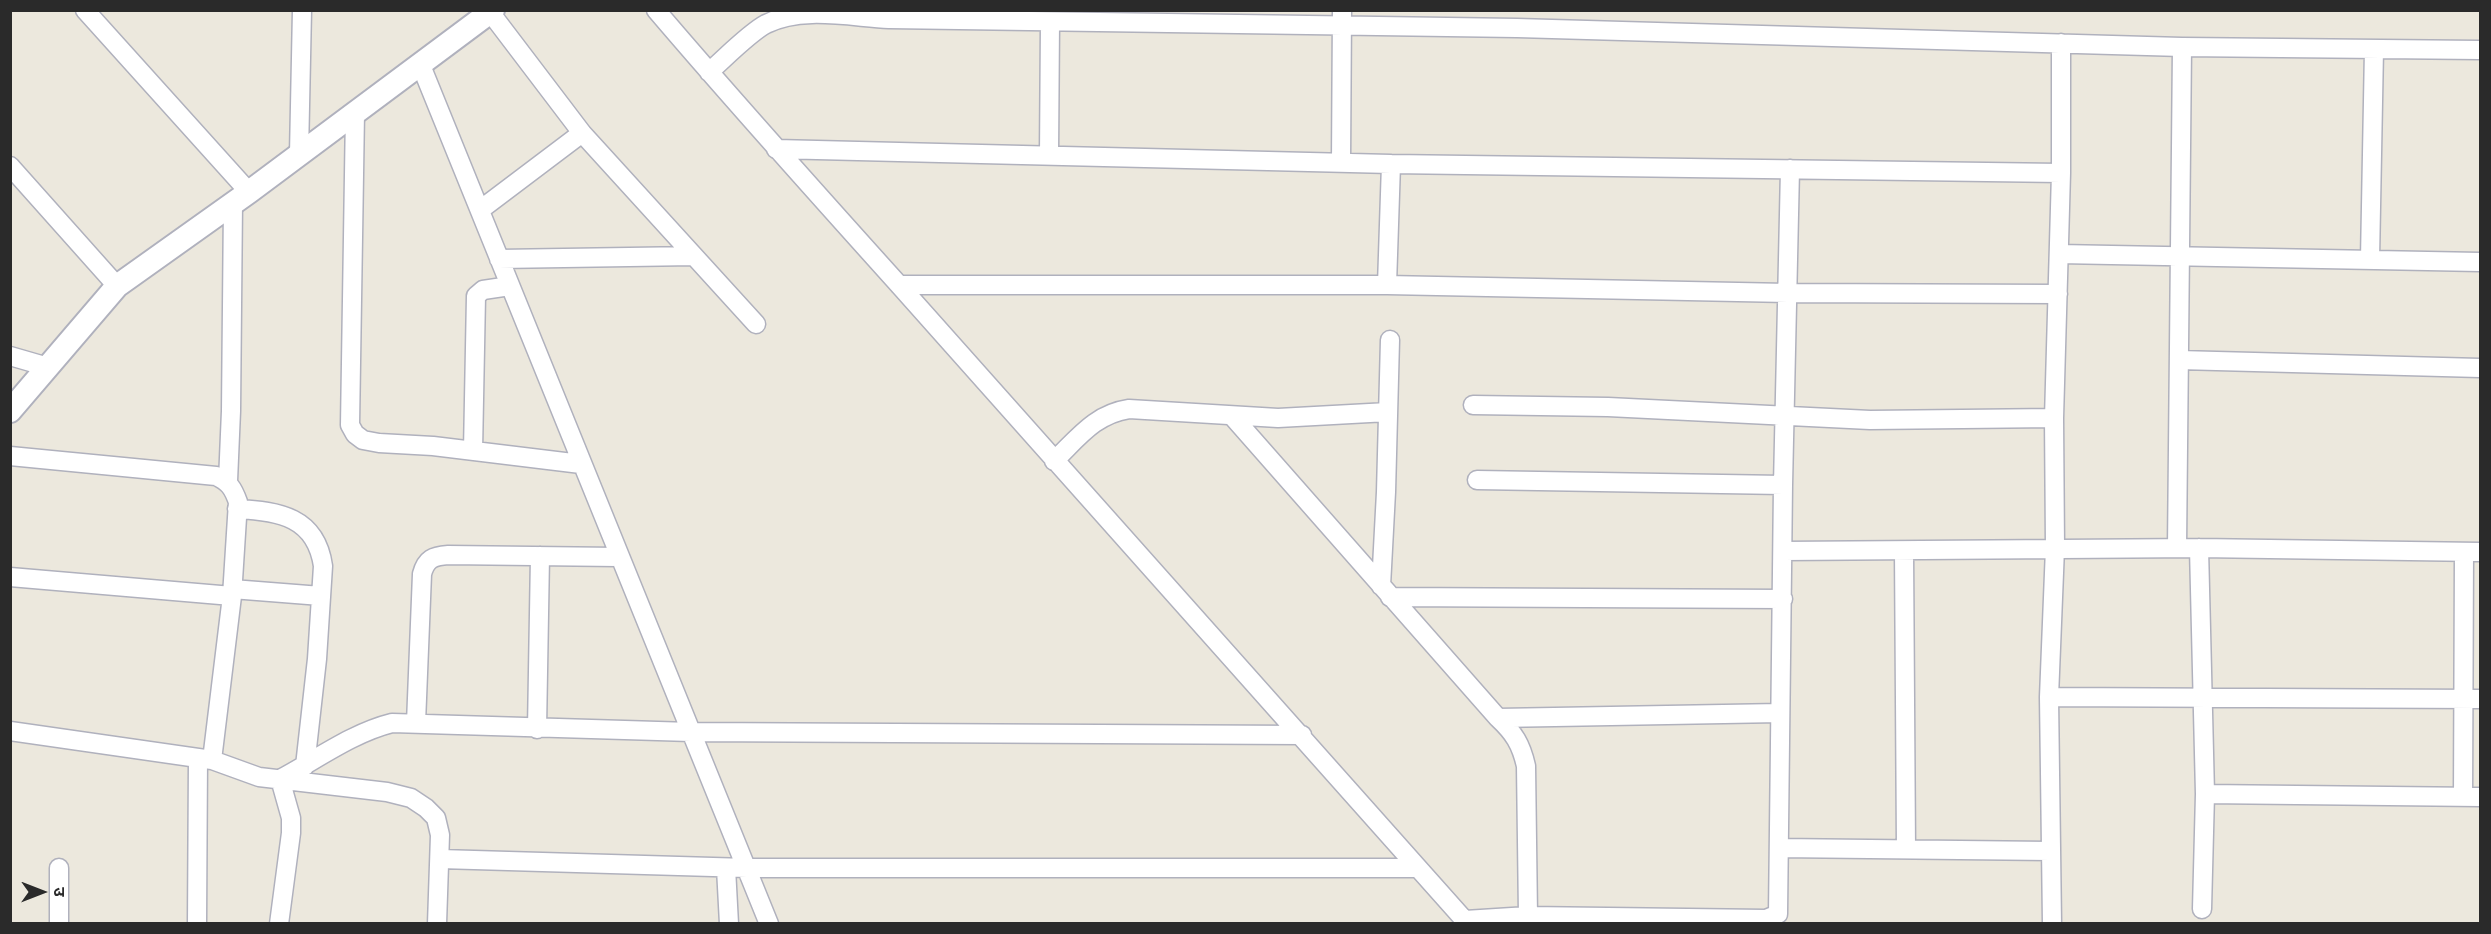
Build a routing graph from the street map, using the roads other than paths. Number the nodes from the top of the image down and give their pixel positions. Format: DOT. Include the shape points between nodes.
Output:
graph roads {
  1 [pos="85,10"];
  2 [pos="302,10"];
  3 [pos="656,10"];
  4 [pos="491,11"];
  5 [pos="867,14"];
  6 [pos="1342,19"];
  7 [pos="1517,19"];
  8 [pos="1050,22"];
  9 [pos="2061,43"];
  10 [pos="2182,47"];
  11 [pos="2374,49"];
  12 [pos="2481,50"];
  13 [pos="420,63"];
  14 [pos="709,72"];
  15 [pos="355,112"];
  16 [pos="582,133"];
  17 [pos="776,149"];
  18 [pos="299,154"];
  19 [pos="1049,155"];
  20 [pos="1341,162"];
  21 [pos="1391,164"];
  22 [pos="10,166"];
  23 [pos="1790,169"];
  24 [pos="2061,173"];
  25 [pos="241,197"];
  26 [pos="480,210"];
  27 [pos="2059,254"];
  28 [pos="694,256"];
  29 [pos="2181,258"];
  30 [pos="499,259"];
  31 [pos="2370,260"];
  32 [pos="2481,262"];
  33 [pos="899,285"];
  34 [pos="1388,285"];
  35 [pos="117,286"];
  36 [pos="510,286"];
  37 [pos="1788,292"];
  38 [pos="2058,294"];
  39 [pos="756,324"];
  40 [pos="1390,340"];
  41 [pos="10,356"];
  42 [pos="2179,360"];
  43 [pos="48,367"];
  44 [pos="2481,368"];
  45 [pos="1473,405"];
  46 [pos="10,411"];
  47 [pos="1388,412"];
  48 [pos="1784,414"];
  49 [pos="1233,417"];
  50 [pos="2054,418"];
  51 [pos="473,451"];
  52 [pos="10,456"];
  53 [pos="1054,461"];
  54 [pos="581,464"];
  55 [pos="1477,480"];
  56 [pos="228,481"];
  57 [pos="1783,484"];
  58 [pos="237,509"];
  59 [pos="2055,548"];
  60 [pos="2177,548"];
  61 [pos="2199,548"];
  62 [pos="1783,551"];
  63 [pos="1904,551"];
  64 [pos="2472,552"];
  65 [pos="540,556"];
  66 [pos="618,557"];
  67 [pos="10,577"];
  68 [pos="1385,591"];
  69 [pos="232,592"];
  70 [pos="321,596"];
  71 [pos="1784,599"];
  72 [pos="2049,697"];
  73 [pos="2204,698"];
  74 [pos="2472,698"];
  75 [pos="1780,713"];
  76 [pos="1498,718"];
  77 [pos="416,723"];
  78 [pos="537,729"];
  79 [pos="10,731"];
  80 [pos="691,732"];
  81 [pos="1302,735"];
  82 [pos="205,759"];
  83 [pos="305,766"];
  84 [pos="280,779"];
  85 [pos="2205,794"];
  86 [pos="2472,797"];
  87 [pos="1779,848"];
  88 [pos="1906,849"];
  89 [pos="2050,851"];
  90 [pos="440,859"];
  91 [pos="59,868"];
  92 [pos="726,868"];
  93 [pos="747,868"];
  94 [pos="1417,868"];
  95 [pos="2202,909"];
  96 [pos="1528,916"];
  97 [pos="1779,919"];
  98 [pos="1466,922"];
  99 [pos="59,924"];
  100 [pos="197,924"];
  101 [pos="279,924"];
  102 [pos="437,924"];
  103 [pos="729,924"];
  104 [pos="769,924"];
  105 [pos="2052,924"];
  1 -- 25 [label="street"];
  2 -- 18 [label="street"];
  3 -- 14 [label="street"];
  4 -- 13 [label="street"];
  4 -- 16 [label="street"];
  5 -- 8 [label="street"];
  5 -- 14 [label="street" via="783,17 764,25"];
  6 -- 7 [label="street"];
  6 -- 8 [label="street"];
  6 -- 20 [label="street"];
  7 -- 9 [label="street"];
  8 -- 19 [label="street"];
  9 -- 10 [label="street"];
  9 -- 24 [label="street"];
  10 -- 11 [label="street"];
  10 -- 29 [label="street"];
  11 -- 12 [label="street"];
  11 -- 31 [label="street"];
  13 -- 15 [label="street"];
  13 -- 26 [label="street"];
  14 -- 17 [label="street"];
  15 -- 18 [label="street"];
  15 -- 51 [label="street" via="350,425 363,440"];
  16 -- 26 [label="street"];
  16 -- 28 [label="street"];
  17 -- 19 [label="street"];
  17 -- 33 [label="street"];
  18 -- 25 [label="street"];
  19 -- 20 [label="street"];
  20 -- 21 [label="street"];
  21 -- 23 [label="street"];
  21 -- 34 [label="street"];
  22 -- 35 [label="street"];
  23 -- 24 [label="street"];
  23 -- 37 [label="street"];
  24 -- 27 [label="street"];
  25 -- 35 [label="street"];
  25 -- 56 [label="street"];
  26 -- 30 [label="street"];
  27 -- 29 [label="street"];
  27 -- 38 [label="street"];
  28 -- 30 [label="street"];
  28 -- 39 [label="street"];
  29 -- 31 [label="street"];
  29 -- 42 [label="street"];
  30 -- 36 [label="street"];
  31 -- 32 [label="street"];
  33 -- 34 [label="street"];
  33 -- 53 [label="street"];
  34 -- 37 [label="street"];
  35 -- 43 [label="street"];
  36 -- 51 [label="street" via="483,290 476,296"];
  36 -- 54 [label="street"];
  37 -- 38 [label="street"];
  37 -- 48 [label="street"];
  38 -- 50 [label="street"];
  40 -- 47 [label="street"];
  41 -- 43 [label="street"];
  42 -- 44 [label="street"];
  42 -- 60 [label="street"];
  43 -- 46 [label="street"];
  45 -- 48 [label="street"];
  47 -- 49 [label="street"];
  47 -- 68 [label="street"];
  48 -- 50 [label="street" via="1870,420"];
  48 -- 57 [label="street"];
  49 -- 53 [label="street" via="1129,409 1111,412 1094,422"];
  49 -- 68 [label="street"];
  50 -- 59 [label="street"];
  51 -- 54 [label="street"];
  52 -- 56 [label="street" via="216,476"];
  53 -- 81 [label="street"];
  54 -- 66 [label="street"];
  55 -- 57 [label="street"];
  56 -- 58 [label="street"];
  57 -- 62 [label="street"];
  58 -- 69 [label="street"];
  58 -- 70 [label="street" via="279,513 302,524 321,553"];
  59 -- 60 [label="street"];
  59 -- 63 [label="street"];
  59 -- 72 [label="street"];
  60 -- 61 [label="street"];
  61 -- 64 [label="street"];
  61 -- 73 [label="street"];
  62 -- 63 [label="street"];
  62 -- 71 [label="street"];
  63 -- 88 [label="street"];
  64 -- 74 [label="street"];
  65 -- 66 [label="street"];
  65 -- 77 [label="street" via="438,556 424,564"];
  65 -- 78 [label="street"];
  66 -- 80 [label="street"];
  67 -- 69 [label="street"];
  68 -- 71 [label="street"];
  68 -- 76 [label="street"];
  69 -- 70 [label="street"];
  69 -- 82 [label="street"];
  70 -- 83 [label="street"];
  71 -- 75 [label="street"];
  72 -- 73 [label="street"];
  72 -- 89 [label="street"];
  73 -- 74 [label="street"];
  73 -- 85 [label="street"];
  74 -- 86 [label="street"];
  75 -- 76 [label="street"];
  75 -- 87 [label="street"];
  76 -- 96 [label="street" via="1514,733 1526,766"];
  77 -- 78 [label="street"];
  77 -- 83 [label="street" via="375,728"];
  78 -- 80 [label="street"];
  79 -- 82 [label="street"];
  80 -- 81 [label="street"];
  80 -- 93 [label="street"];
  81 -- 94 [label="street"];
  82 -- 84 [label="street" via="241,772"];
  82 -- 100 [label="street"];
  83 -- 84 [label="street"];
  84 -- 90 [label="street" via="411,798 436,818"];
  84 -- 101 [label="street" via="291,833"];
  85 -- 86 [label="street"];
  85 -- 95 [label="street"];
  87 -- 88 [label="street"];
  87 -- 97 [label="street"];
  88 -- 89 [label="street"];
  89 -- 105 [label="street"];
  90 -- 92 [label="street"];
  90 -- 102 [label="street"];
  91 -- 99 [label="street"];
  92 -- 93 [label="street"];
  92 -- 103 [label="street"];
  93 -- 94 [label="street"];
  93 -- 104 [label="street"];
  94 -- 98 [label="street"];
  96 -- 97 [label="street"];
  96 -- 98 [label="street"];
}
